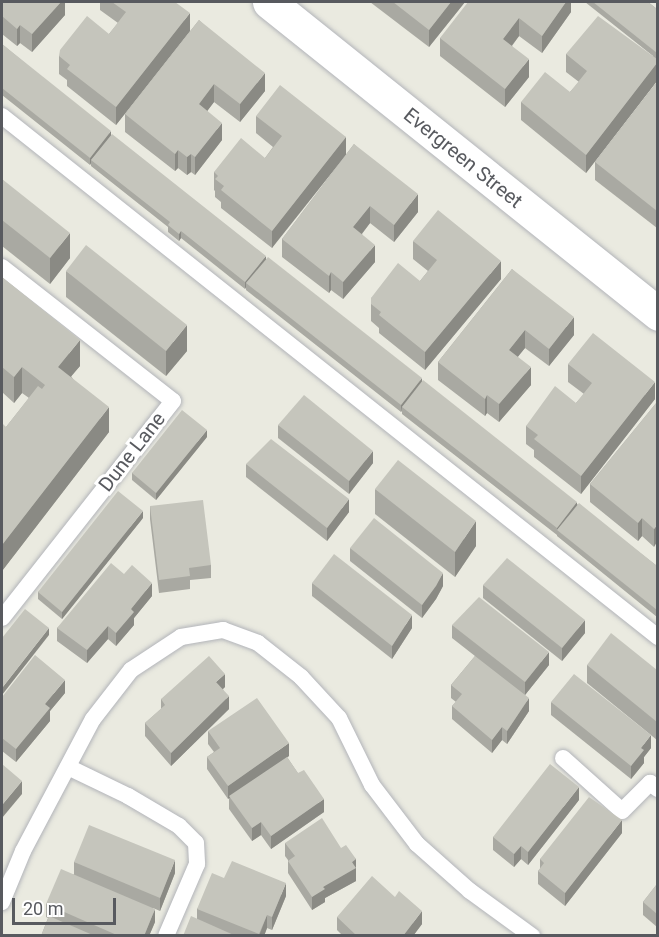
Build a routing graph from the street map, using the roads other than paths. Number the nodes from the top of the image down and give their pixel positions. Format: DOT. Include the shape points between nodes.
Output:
graph roads {
  1 [pos="269,2"];
  2 [pos="2,116"];
  3 [pos="2,267"];
  4 [pos="657,314"];
  5 [pos="2,618"];
  6 [pos="657,637"];
  7 [pos="563,758"];
  8 [pos="68,766"];
  9 [pos="655,782"];
  10 [pos="2,902"];
  11 [pos="166,936"];
  12 [pos="532,936"];
  1 -- 4 [label="street, Evergreen Street"];
  2 -- 6 [label="lane"];
  3 -- 5 [label="lane, Dune Lane" via="173,401"];
  7 -- 9 [label="lane" via="622,811"];
  8 -- 10 [label="lane"];
  8 -- 11 [label="lane" via="179,826 196,843 197,864"];
  8 -- 12 [label="lane" via="93,719 131,670 181,637 223,630 258,643 301,677 339,718 372,785 417,844 470,891"];
}
